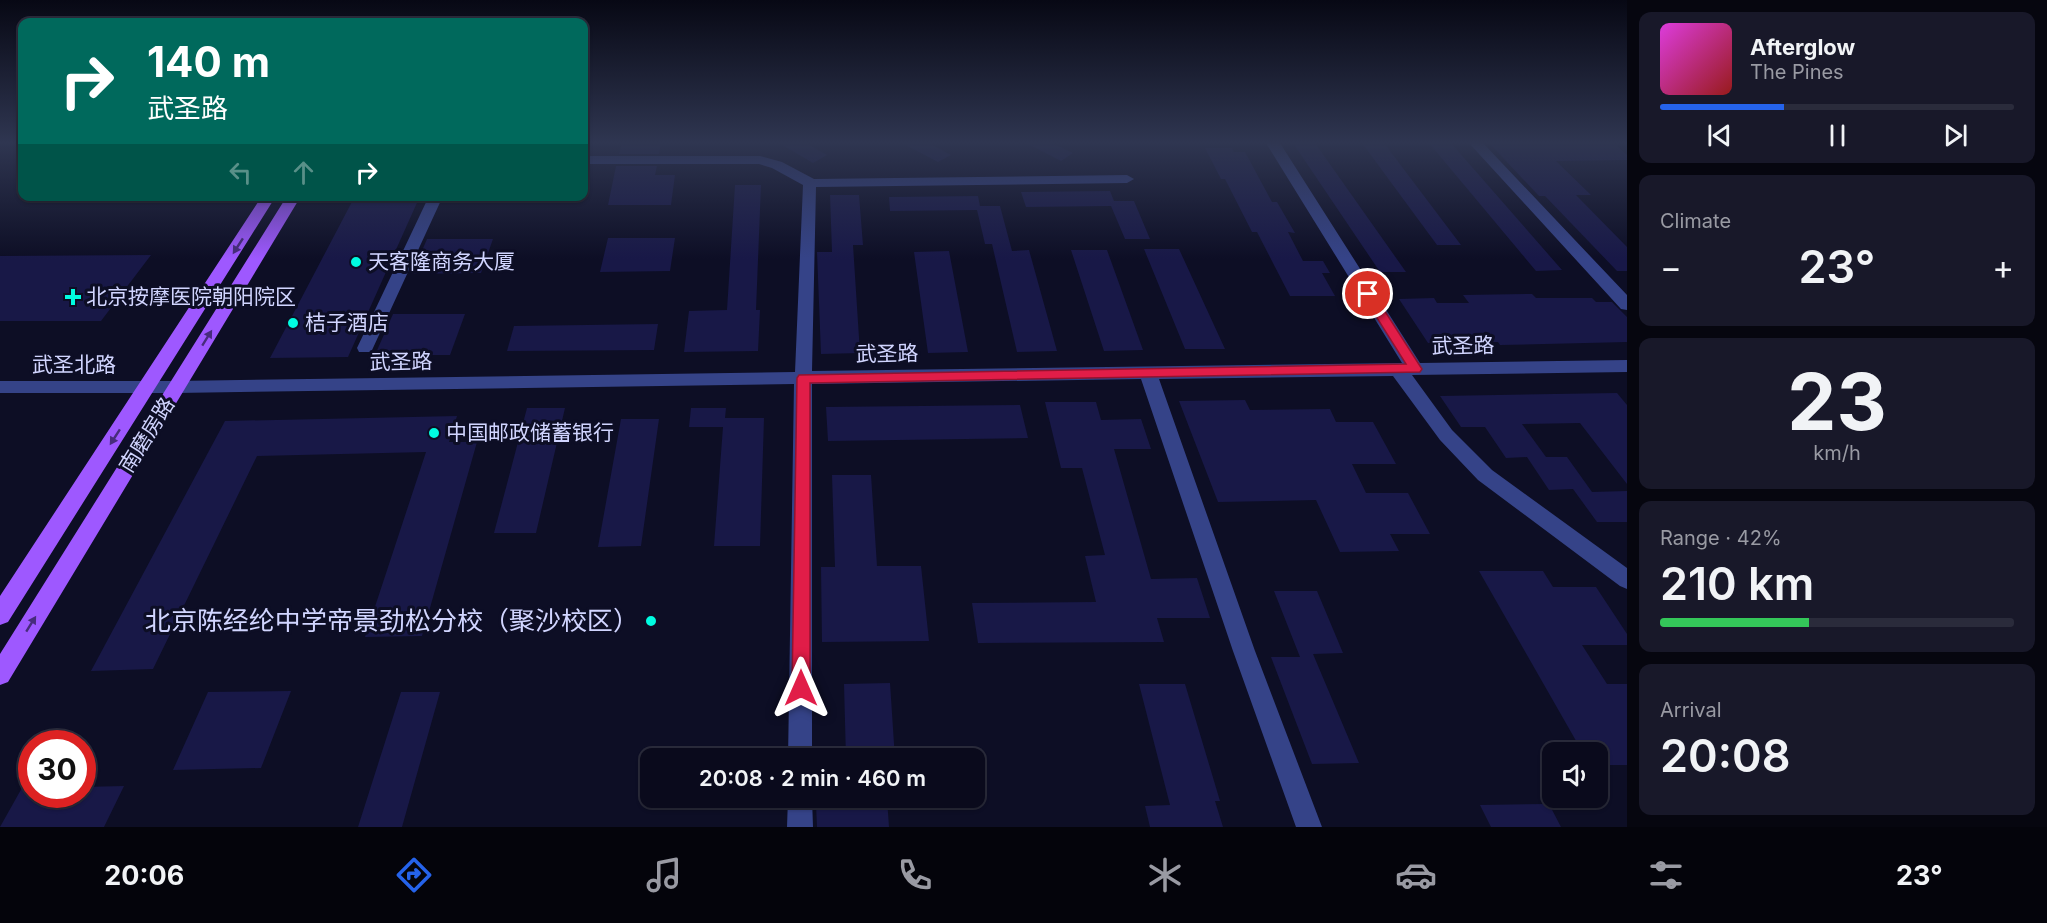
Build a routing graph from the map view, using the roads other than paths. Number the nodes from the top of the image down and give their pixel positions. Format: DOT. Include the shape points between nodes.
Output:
graph roads {
  1 [pos="809,182"];
  2 [pos="923,182"];
  3 [pos="1297,182"];
  4 [pos="1512,182"];
  5 [pos="812,183"];
  6 [pos="266,201"];
  7 [pos="291,201"];
  8 [pos="434,201"];
  9 [pos="1627,305"];
  10 [pos="366,348"];
  11 [pos="1627,366"];
  12 [pos="1406,369"];
  13 [pos="1148,373"];
  14 [pos="803,378"];
  15 [pos="0,387"];
  16 [pos="176,387"];
  17 [pos="147,388"];
  18 [pos="1627,580"];
  19 [pos="0,615"];
  20 [pos="0,674"];
  21 [pos="800,748"];
  22 [pos="800,808"];
  23 [pos="800,827"];
  24 [pos="1309,827"];
  1 -- 5 [label="street"];
  2 -- 5 [label="street"];
  3 -- 12 [label="street"];
  4 -- 9 [label="street"];
  5 -- 14 [label="street"];
  6 -- 17 [label="main road, 南磨房路, one-way"];
  16 -- 7 [label="main road, 南磨房路, one-way"];
  8 -- 10 [label="street"];
  11 -- 12 [label="street, 武圣路"];
  12 -- 13 [label="street, 武圣路"];
  12 -- 18 [label="street" via="1446,435 1485,475"];
  13 -- 14 [label="street, 武圣路"];
  13 -- 24 [label="street"];
  14 -- 16 [label="street, 武圣路"];
  14 -- 21 [label="street"];
  15 -- 17 [label="street, 武圣北路"];
  16 -- 17 [label="street, 武圣路"];
  20 -- 16 [label="main road, 南磨房路, one-way"];
  17 -- 19 [label="main road, 南磨房路, one-way"];
  22 -- 23 [label="street"];
}
